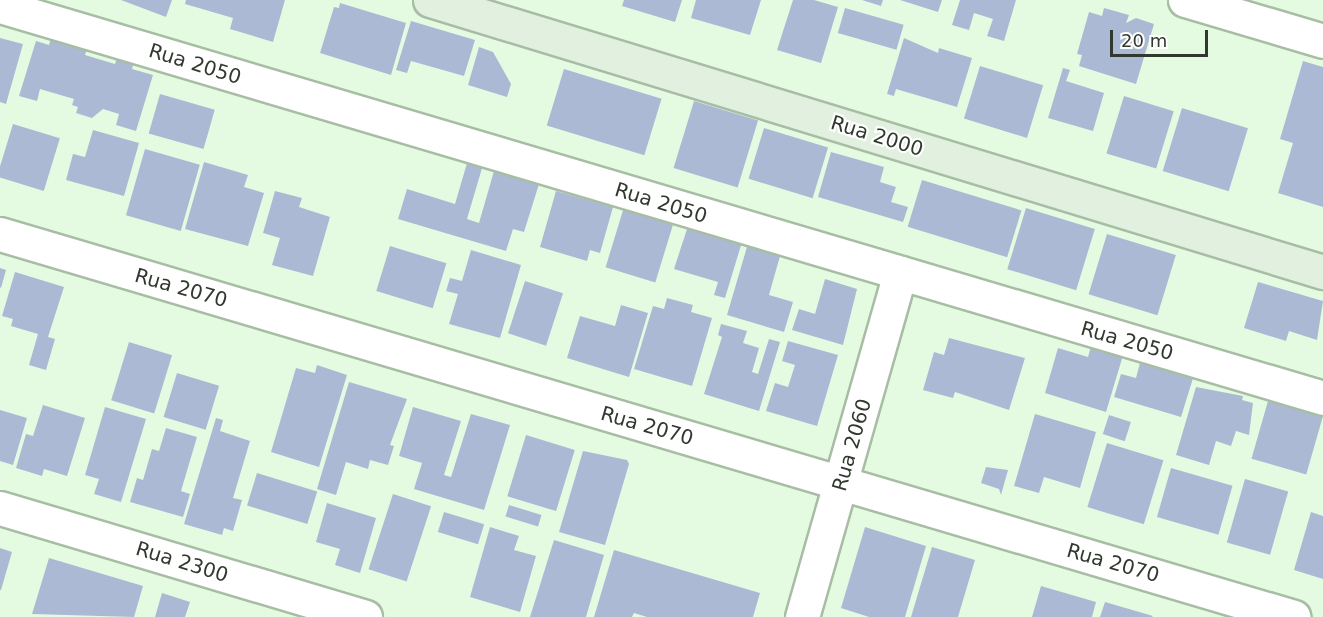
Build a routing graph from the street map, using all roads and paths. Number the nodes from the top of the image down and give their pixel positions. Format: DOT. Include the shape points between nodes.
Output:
graph roads {
  1 [pos="1185,0"];
  2 [pos="436,1"];
  3 [pos="0,6"];
  4 [pos="1323,41"];
  5 [pos="0,234"];
  6 [pos="1323,272"];
  7 [pos="900,273"];
  8 [pos="1323,398"];
  9 [pos="842,483"];
  10 [pos="0,508"];
  11 [pos="364,617"];
  12 [pos="802,617"];
  13 [pos="1294,617"];
  1 -- 4 [label="street"];
  2 -- 6 [label="main road, Rua 2000"];
  3 -- 7 [label="street, Rua 2050"];
  5 -- 9 [label="street, Rua 2070"];
  7 -- 8 [label="street, Rua 2050"];
  7 -- 9 [label="street, Rua 2060"];
  9 -- 12 [label="street, Rua 2060"];
  9 -- 13 [label="street, Rua 2070"];
  10 -- 11 [label="street, Rua 2300"];
}
